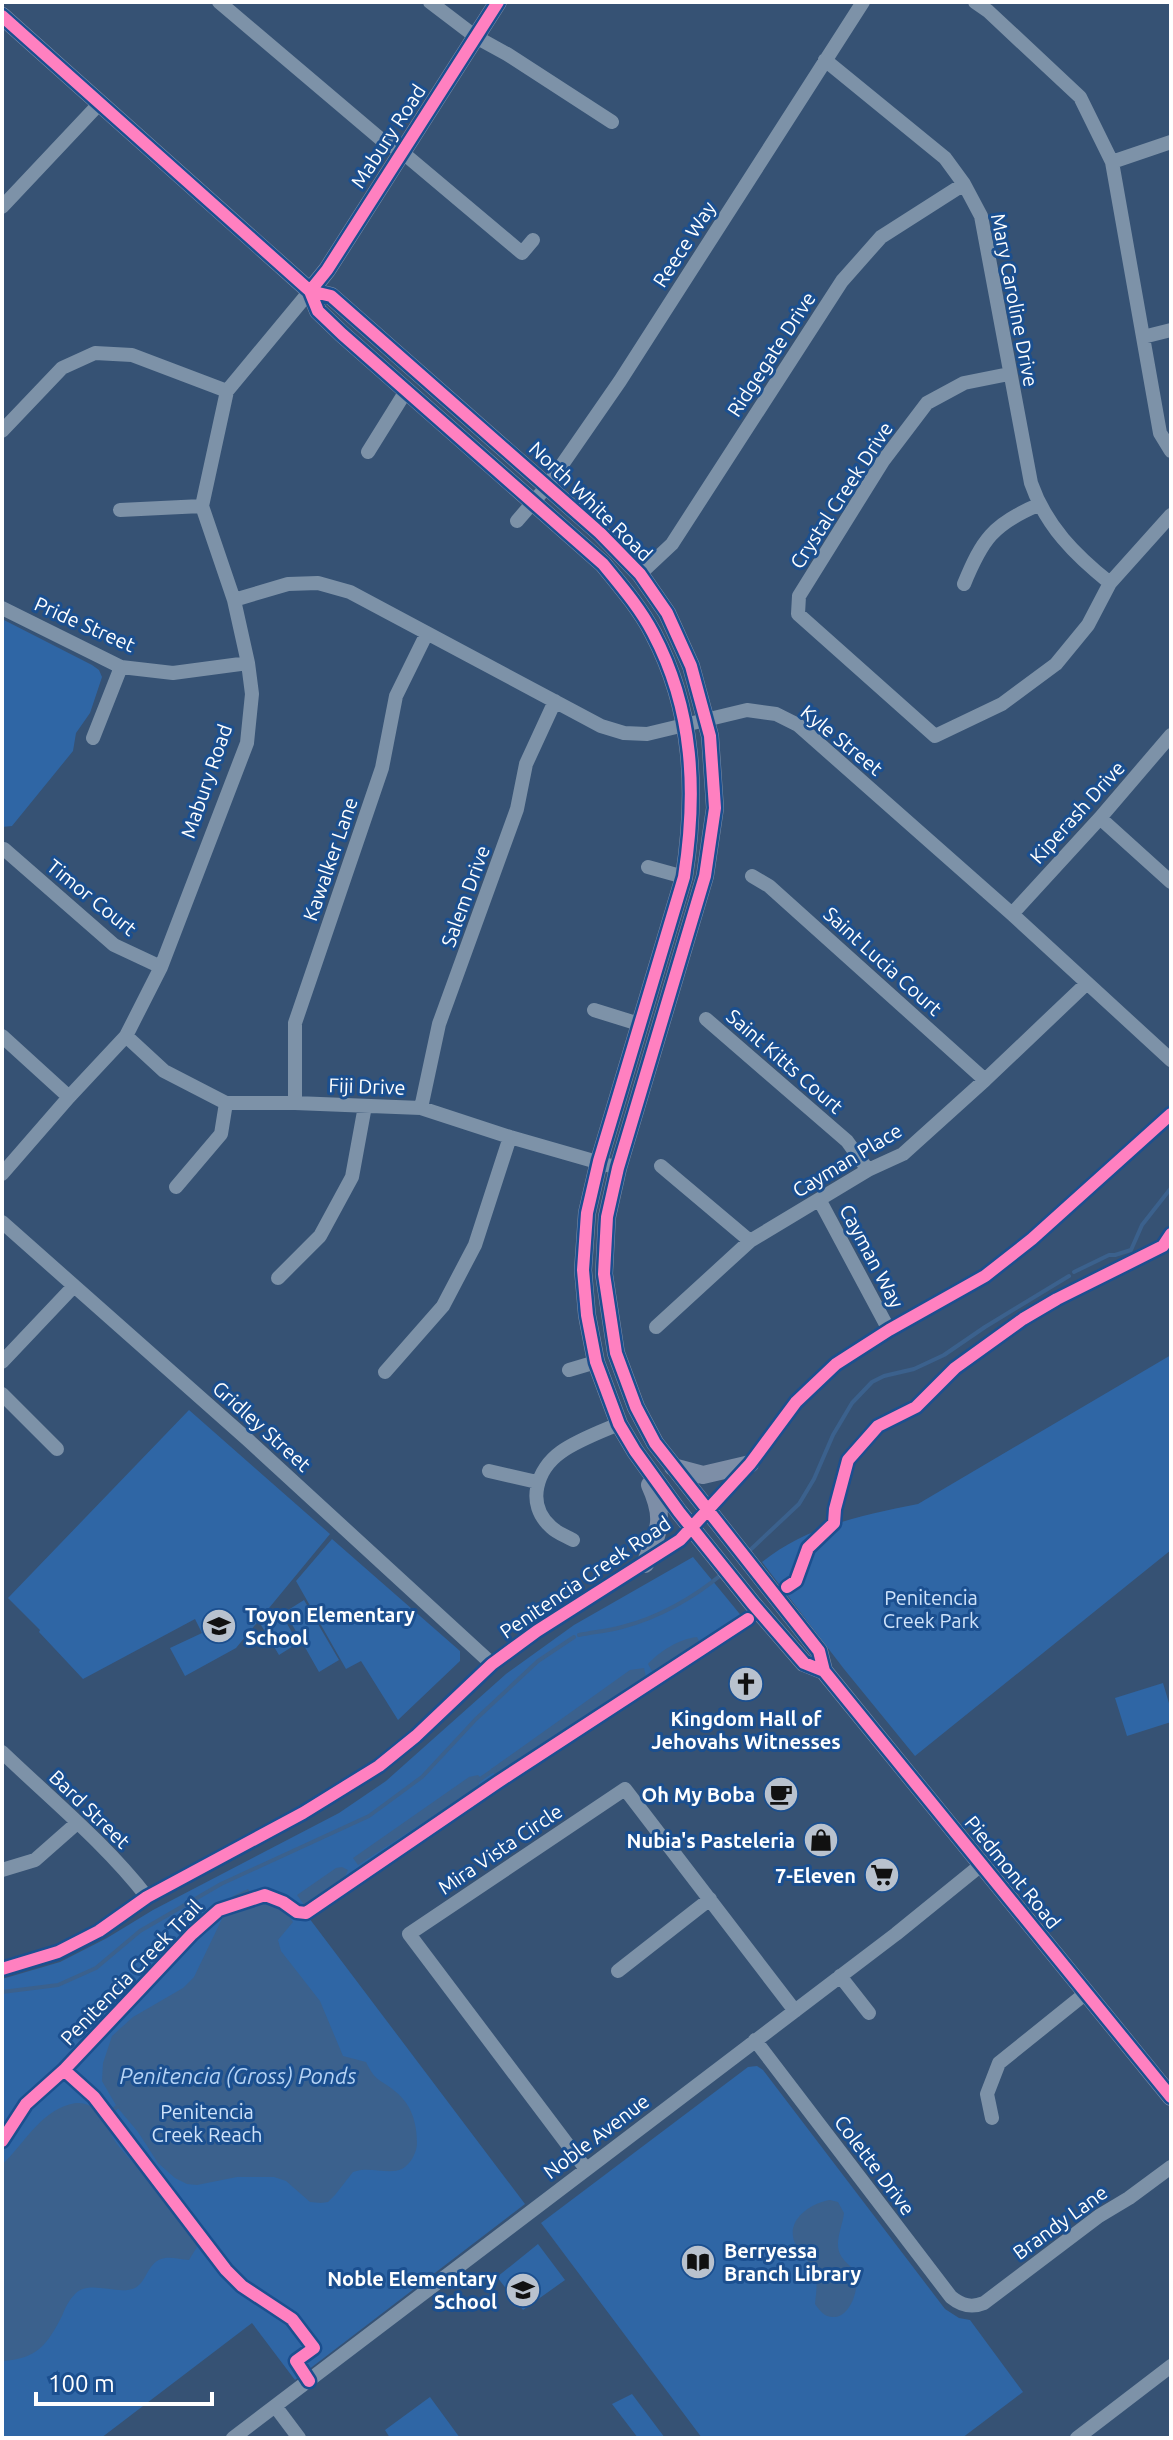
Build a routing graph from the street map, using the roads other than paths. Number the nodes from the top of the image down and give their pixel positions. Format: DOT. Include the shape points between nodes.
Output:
graph roads {
  1 [pos="219,2"];
  2 [pos="430,2"];
  3 [pos="498,2"];
  4 [pos="863,2"];
  5 [pos="985,5"];
  6 [pos="2,16"];
  7 [pos="476,37"];
  8 [pos="825,60"];
  9 [pos="100,103"];
  10 [pos="612,122"];
  11 [pos="1171,142"];
  12 [pos="402,152"];
  13 [pos="1112,162"];
  14 [pos="964,184"];
  15 [pos="2,207"];
  16 [pos="533,240"];
  17 [pos="310,291"];
  18 [pos="1171,330"];
  19 [pos="1143,337"];
  20 [pos="1009,374"];
  21 [pos="227,391"];
  22 [pos="406,391"];
  23 [pos="2,431"];
  24 [pos="1171,451"];
  25 [pos="368,452"];
  26 [pos="548,485"];
  27 [pos="533,503"];
  28 [pos="1038,505"];
  29 [pos="202,506"];
  30 [pos="120,510"];
  31 [pos="1171,515"];
  32 [pos="517,521"];
  33 [pos="640,574"];
  34 [pos="1110,583"];
  35 [pos="964,584"];
  36 [pos="234,600"];
  37 [pos="2,608"];
  38 [pos="427,633"];
  39 [pos="248,663"];
  40 [pos="121,667"];
  41 [pos="555,701"];
  42 [pos="707,721"];
  43 [pos="686,726"];
  44 [pos="1171,735"];
  45 [pos="93,738"];
  46 [pos="1100,818"];
  47 [pos="4,849"];
  48 [pos="648,867"];
  49 [pos="752,876"];
  50 [pos="684,877"];
  51 [pos="1171,882"];
  52 [pos="1012,914"];
  53 [pos="161,967"];
  54 [pos="1086,984"];
  55 [pos="594,1010"];
  56 [pos="706,1019"];
  57 [pos="639,1024"];
  58 [pos="2,1036"];
  59 [pos="126,1036"];
  60 [pos="1171,1060"];
  61 [pos="985,1080"];
  62 [pos="69,1097"];
  63 [pos="226,1103"];
  64 [pos="295,1103"];
  65 [pos="365,1106"];
  66 [pos="421,1108"];
  67 [pos="1171,1114"];
  68 [pos="510,1137"];
  69 [pos="599,1161"];
  70 [pos="661,1166"];
  71 [pos="618,1168"];
  72 [pos="868,1170"];
  73 [pos="2,1174"];
  74 [pos="176,1187"];
  75 [pos="820,1201"];
  76 [pos="2,1222"];
  77 [pos="750,1241"];
  78 [pos="278,1278"];
  79 [pos="74,1286"];
  80 [pos="656,1327"];
  81 [pos="889,1330"];
  82 [pos="2,1362"];
  83 [pos="596,1362"];
  84 [pos="569,1370"];
  85 [pos="385,1372"];
  86 [pos="2,1394"];
  87 [pos="619,1424"];
  88 [pos="57,1449"];
  89 [pos="750,1464"];
  90 [pos="646,1467"];
  91 [pos="673,1467"];
  92 [pos="489,1471"];
  93 [pos="537,1482"];
  94 [pos="708,1512"];
  95 [pos="692,1529"];
  96 [pos="573,1540"];
  97 [pos="732,1540"];
  98 [pos="712,1556"];
  99 [pos="645,1564"];
  100 [pos="492,1664"];
  101 [pos="824,1671"];
  102 [pos="2,1752"];
  103 [pos="77,1823"];
  104 [pos="981,1865"];
  105 [pos="2,1870"];
  106 [pos="147,1897"];
  107 [pos="710,1899"];
  108 [pos="2,1969"];
  109 [pos="618,1971"];
  110 [pos="840,1976"];
  111 [pos="1086,1993"];
  112 [pos="795,2011"];
  113 [pos="869,2013"];
  114 [pos="755,2040"];
  115 [pos="1171,2097"];
  116 [pos="992,2118"];
  117 [pos="1171,2167"];
  118 [pos="586,2169"];
  119 [pos="970,2306"];
  120 [pos="1171,2366"];
  121 [pos="275,2406"];
  122 [pos="233,2438"];
  123 [pos="299,2438"];
  124 [pos="1077,2438"];
  1 -- 12 [label="street"];
  2 -- 7 [label="street"];
  3 -- 7 [label="main road, Mabury Road"];
  4 -- 8 [label="street, Reece Way"];
  5 -- 13 [label="street" via="1080,97"];
  6 -- 9 [label="main road, North White Road"];
  7 -- 10 [label="street"];
  7 -- 12 [label="main road, Mabury Road"];
  8 -- 14 [label="street, Mary Caroline Drive" via="945,158"];
  8 -- 26 [label="street, Reece Way"];
  9 -- 15 [label="street"];
  9 -- 17 [label="main road, North White Road"];
  11 -- 13 [label="street"];
  12 -- 16 [label="street" via="522,253"];
  12 -- 17 [label="main road, Mabury Road"];
  13 -- 19 [label="street"];
  14 -- 20 [label="street, Mary Caroline Drive" via="981,216"];
  14 -- 33 [label="street, Ridgegate Drive" via="881,237 842,281 672,544"];
  17 -- 21 [label="street, Mabury Road"];
  17 -- 22 [label="main road, North White Road" via="318,311"];
  17 -- 26 [label="main road, North White Road" via="331,296"];
  18 -- 19 [label="street"];
  19 -- 24 [label="street" via="1160,433"];
  20 -- 28 [label="street, Mary Caroline Drive"];
  20 -- 34 [label="street, Crystal Creek Drive" via="964,383 927,403 883,461 799,596 798,614 935,736 1002,704 1056,664 1088,625"];
  21 -- 23 [label="street" via="132,355 95,353 62,368"];
  21 -- 29 [label="street, Mabury Road"];
  22 -- 25 [label="street"];
  22 -- 27 [label="main road, North White Road"];
  26 -- 27 [label="street, Reece Way"];
  26 -- 33 [label="main road, North White Road"];
  27 -- 32 [label="street, Reece Way"];
  27 -- 43 [label="main road, North White Road" via="603,564 630,597 673,676"];
  28 -- 34 [label="street, Mary Caroline Drive" via="1069,548"];
  28 -- 35 [label="street" via="998,527 977,552"];
  29 -- 30 [label="street"];
  29 -- 36 [label="street, Mabury Road"];
  31 -- 34 [label="street"];
  33 -- 42 [label="main road, North White Road" via="667,613 691,666"];
  36 -- 38 [label="street, Kyle Street" via="288,584 318,583 350,592"];
  36 -- 39 [label="street, Mabury Road"];
  37 -- 40 [label="street, Pride Street"];
  38 -- 41 [label="street, Kyle Street"];
  38 -- 64 [label="street, Kawalker Lane" via="396,696 382,768 295,1023"];
  39 -- 40 [label="street, Pride Street" via="173,673"];
  39 -- 53 [label="street, Mabury Road" via="252,694 247,743"];
  40 -- 45 [label="street"];
  41 -- 43 [label="street, Kyle Street" via="624,733"];
  41 -- 66 [label="street, Salem Drive" via="526,764 517,809 439,1024"];
  42 -- 43 [label="street, Kyle Street"];
  42 -- 52 [label="street, Kyle Street" via="747,710 776,714 798,725"];
  42 -- 71 [label="main road, North White Road" via="715,808 705,876"];
  43 -- 50 [label="main road, North White Road" via="693,789"];
  44 -- 46 [label="street, Kiperash Drive"];
  46 -- 51 [label="street"];
  46 -- 52 [label="street, Kiperash Drive"];
  47 -- 53 [label="street, Timor Court" via="114,945"];
  48 -- 50 [label="street"];
  49 -- 61 [label="street, Saint Lucia Court"];
  50 -- 57 [label="main road, North White Road"];
  52 -- 54 [label="street, Kyle Street"];
  53 -- 59 [label="street, Mabury Road"];
  54 -- 60 [label="street, Kyle Street"];
  54 -- 61 [label="street, Cayman Place"];
  55 -- 57 [label="street"];
  56 -- 72 [label="street, Saint Kitts Court" via="847,1141"];
  57 -- 69 [label="main road, North White Road"];
  58 -- 62 [label="street"];
  59 -- 62 [label="street, Mabury Road"];
  59 -- 63 [label="street, Fiji Drive" via="164,1071"];
  61 -- 72 [label="street, Cayman Place" via="903,1154"];
  62 -- 73 [label="street, Mabury Road"];
  63 -- 64 [label="street, Fiji Drive"];
  63 -- 74 [label="street" via="221,1134"];
  64 -- 65 [label="street, Fiji Drive"];
  65 -- 66 [label="street, Fiji Drive"];
  65 -- 78 [label="street" via="352,1177 320,1236"];
  66 -- 68 [label="street, Fiji Drive"];
  67 -- 81 [label="street, Penitencia Creek Road" via="997,1267"];
  68 -- 69 [label="street, Fiji Drive"];
  68 -- 85 [label="street" via="475,1245 443,1306"];
  69 -- 71 [label="street, Fiji Drive"];
  69 -- 83 [label="main road, North White Road" via="587,1213 583,1270"];
  70 -- 77 [label="street"];
  71 -- 91 [label="main road, North White Road" via="607,1217 604,1274 616,1353 636,1407"];
  72 -- 75 [label="street, Cayman Place"];
  75 -- 77 [label="street, Cayman Place"];
  75 -- 81 [label="street, Cayman Way"];
  76 -- 79 [label="street, Gridley Street"];
  77 -- 80 [label="street, Cayman Place"];
  79 -- 82 [label="street"];
  79 -- 100 [label="street, Gridley Street"];
  81 -- 89 [label="street, Penitencia Creek Road" via="836,1364 796,1402"];
  83 -- 84 [label="street"];
  83 -- 87 [label="main road, North White Road"];
  86 -- 88 [label="street"];
  87 -- 90 [label="main road, North White Road"];
  87 -- 93 [label="street" via="563,1450"];
  89 -- 91 [label="main road" via="703,1475"];
  89 -- 94 [label="street, Penitencia Creek Road"];
  90 -- 95 [label="main road, North White Road"];
  90 -- 99 [label="main road" via="661,1521"];
  91 -- 94 [label="main road, North White Road"];
  92 -- 93 [label="street"];
  93 -- 96 [label="street" via="544,1519"];
  94 -- 95 [label="street, Penitencia Creek Road"];
  94 -- 97 [label="main road, North White Road"];
  95 -- 98 [label="main road, North White Road"];
  95 -- 99 [label="street, Penitencia Creek Road"];
  97 -- 101 [label="main road, Piedmont Road" via="819,1651"];
  98 -- 101 [label="main road, Piedmont Road" via="804,1663"];
  99 -- 100 [label="street, Penitencia Creek Road"];
  100 -- 106 [label="street, Penitencia Creek Road" via="369,1772"];
  101 -- 104 [label="main road, Piedmont Road"];
  102 -- 103 [label="street, Bard Street"];
  103 -- 105 [label="street" via="35,1860"];
  103 -- 106 [label="street, Bard Street"];
  104 -- 110 [label="street, Noble Avenue"];
  104 -- 111 [label="main road, Piedmont Road"];
  106 -- 108 [label="street, Penitencia Creek Road" via="58,1952"];
  107 -- 109 [label="street"];
  107 -- 112 [label="street, Mira Vista Circle"];
  107 -- 118 [label="street, Mira Vista Circle" via="625,1789 409,1934"];
  110 -- 112 [label="street, Noble Avenue"];
  110 -- 113 [label="street"];
  111 -- 115 [label="main road, Piedmont Road"];
  111 -- 116 [label="street" via="999,2063 987,2094"];
  112 -- 114 [label="street, Noble Avenue"];
  114 -- 118 [label="street, Noble Avenue"];
  114 -- 119 [label="street, Colette Drive" via="951,2297"];
  117 -- 119 [label="street, Brandy Lane" via="984,2303"];
  118 -- 121 [label="street, Noble Avenue"];
  120 -- 124 [label="street"];
  121 -- 122 [label="street, Noble Avenue"];
  121 -- 123 [label="street"];
}
